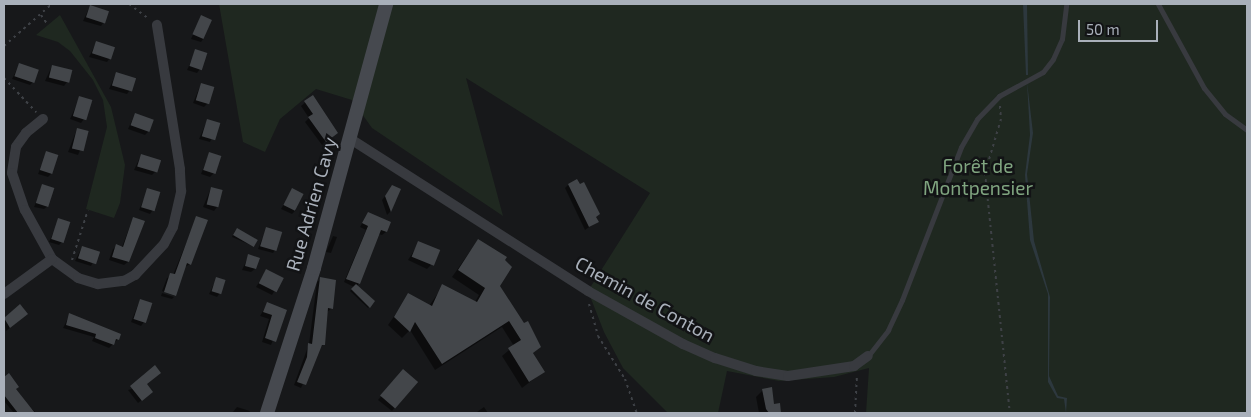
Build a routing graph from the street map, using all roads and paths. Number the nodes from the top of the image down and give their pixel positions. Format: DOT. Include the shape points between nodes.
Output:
graph roads {
  1 [pos="52,4"];
  2 [pos="129,4"];
  3 [pos="386,4"];
  4 [pos="1066,4"];
  5 [pos="1158,4"];
  6 [pos="40,14"];
  7 [pos="48,25"];
  8 [pos="156,25"];
  9 [pos="4,46"];
  10 [pos="4,78"];
  11 [pos="999,96"];
  12 [pos="43,119"];
  13 [pos="1247,130"];
  14 [pos="349,138"];
  15 [pos="88,210"];
  16 [pos="52,259"];
  17 [pos="68,271"];
  18 [pos="588,291"];
  19 [pos="4,294"];
  20 [pos="868,356"];
  21 [pos="854,366"];
  22 [pos="267,413"];
  23 [pos="637,413"];
  24 [pos="855,413"];
  25 [pos="1010,413"];
  1 -- 6 [label="path"];
  2 -- 8 [label="path"];
  3 -- 14 [label="main road, Rue Adrien Cavy"];
  4 -- 11 [label="lane, Chemin de Conton" via="1062,39 1044,72"];
  5 -- 13 [label="lane" via="1204,88 1225,114"];
  6 -- 7 [label="path"];
  6 -- 9 [label="path"];
  8 -- 17 [label="street" via="180,169 181,191 173,227 146,267 124,281 98,284"];
  10 -- 12 [label="path"];
  11 -- 20 [label="lane, Chemin de Conton" via="977,119 961,147 902,300 888,330"];
  11 -- 25 [label="path" via="1001,120 984,173"];
  12 -- 16 [label="street" via="26,133 16,147 12,173 25,210"];
  14 -- 18 [label="street, Chemin de Conton"];
  14 -- 22 [label="main road, Rue Adrien Cavy" via="314,268"];
  15 -- 17 [label="path"];
  16 -- 17 [label="street"];
  16 -- 19 [label="street"];
  18 -- 21 [label="street, Chemin de Conton" via="683,344 756,371 788,376"];
  18 -- 23 [label="path" via="590,312 598,336 625,379"];
  20 -- 21 [label="street, Chemin de Conton"];
  21 -- 24 [label="path" via="857,375"];
}
